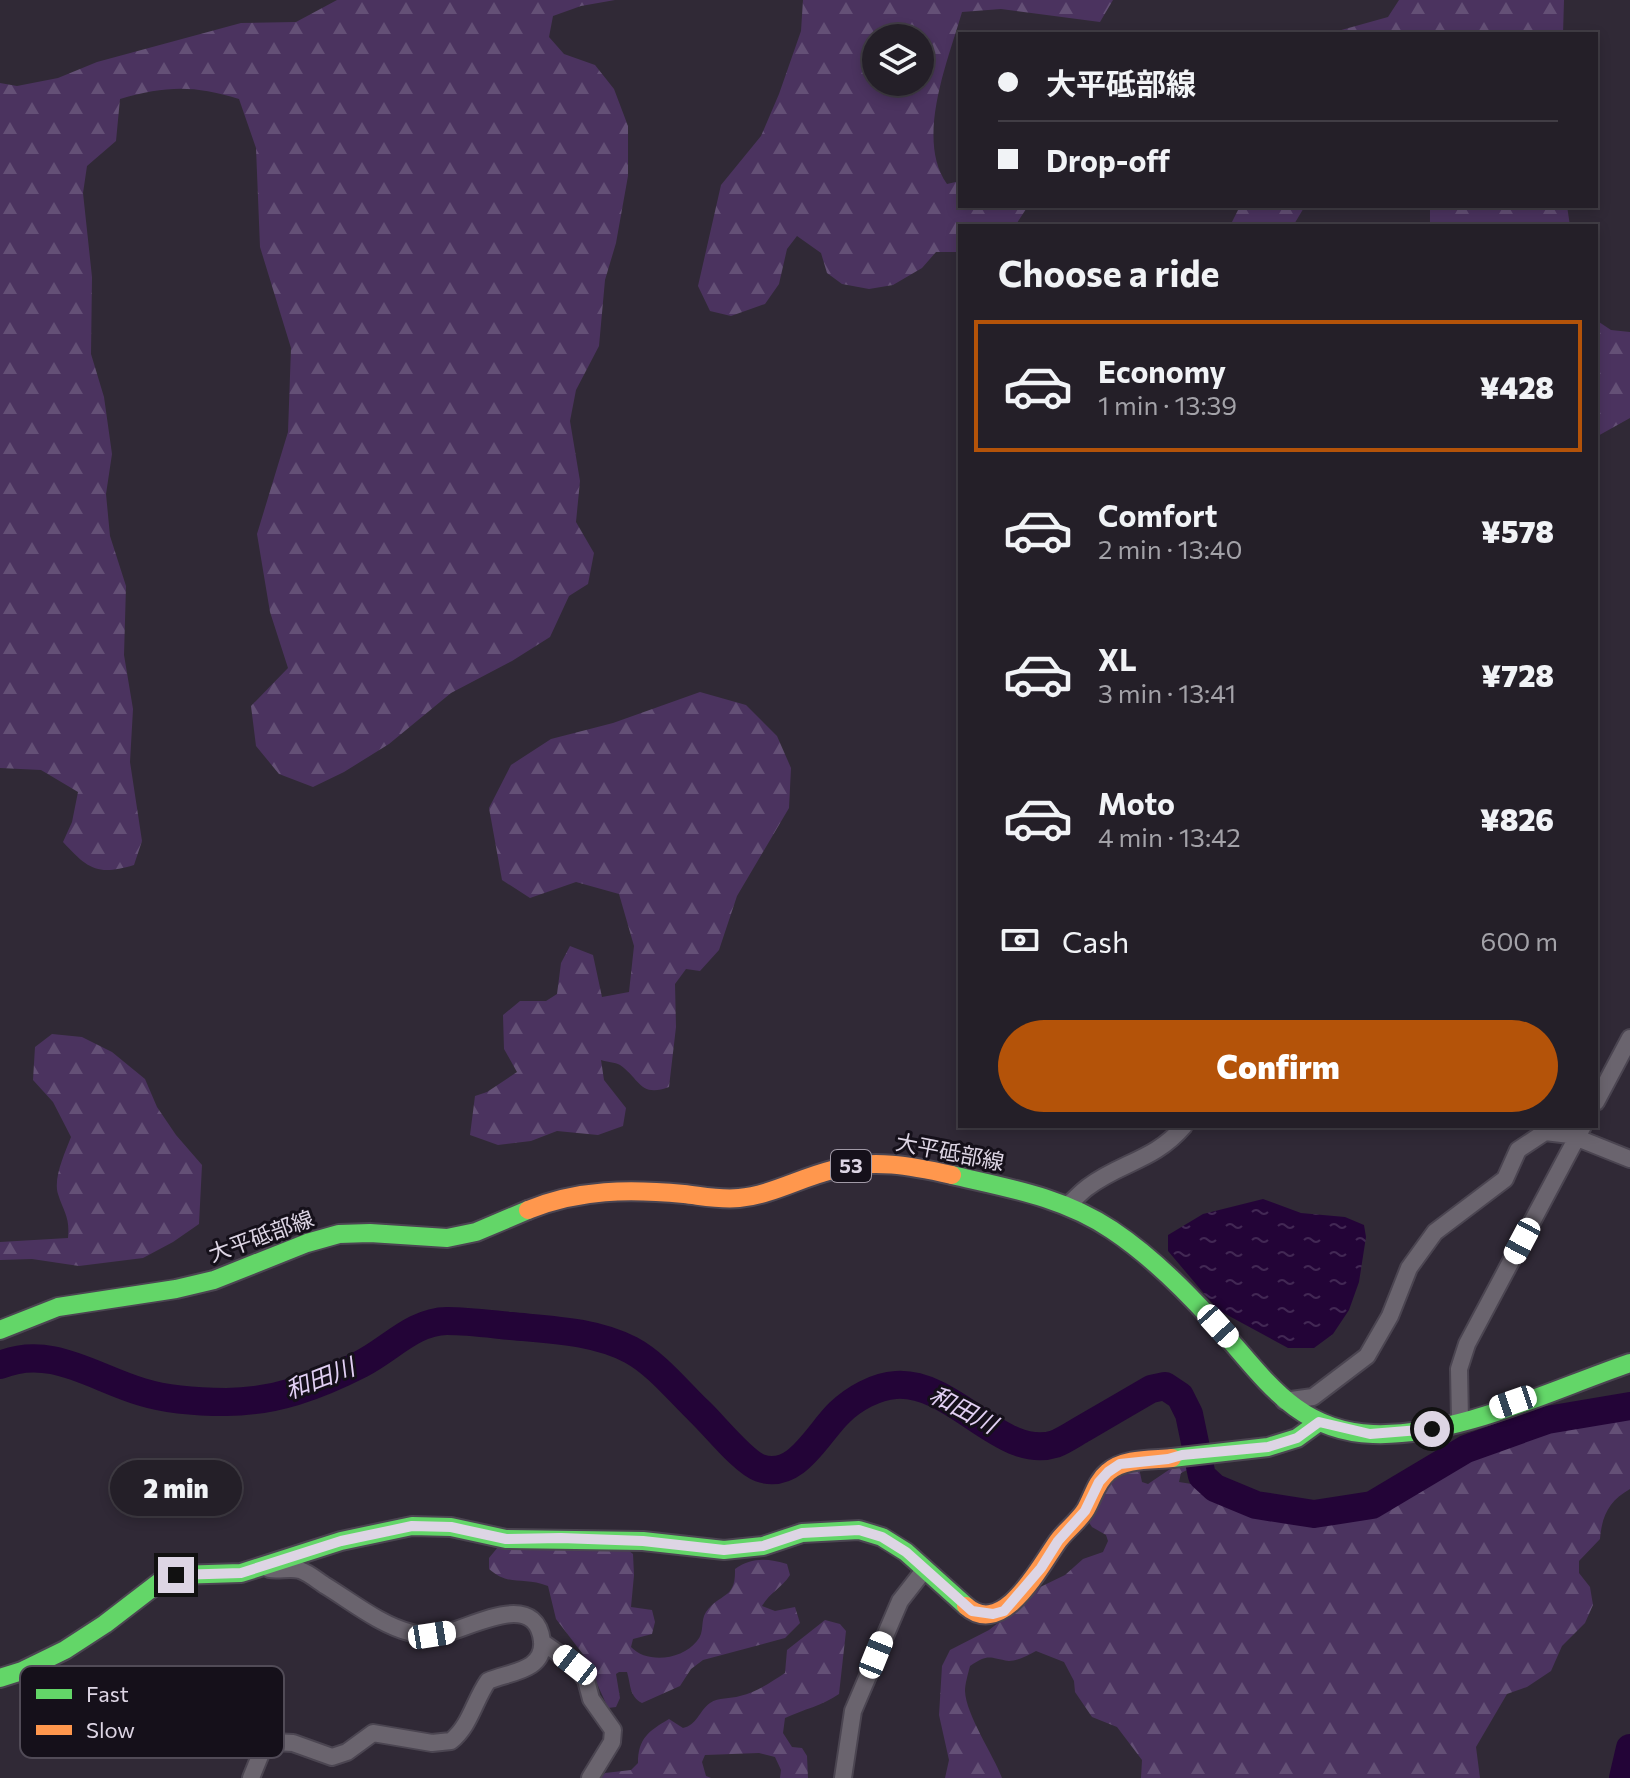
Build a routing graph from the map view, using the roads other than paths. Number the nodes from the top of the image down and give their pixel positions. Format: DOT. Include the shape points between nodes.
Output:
graph roads {
  1 [pos="1630,1038"];
  2 [pos="1598,1098"];
  3 [pos="1182,1128"];
  4 [pos="1580,1132"];
  5 [pos="1630,1159"];
  6 [pos="1069,1204"];
  7 [pos="0,1330"];
  8 [pos="1630,1363"];
  9 [pos="1284,1401"];
  10 [pos="1460,1421"];
  11 [pos="1319,1422"];
  12 [pos="264,1567"];
  13 [pos="925,1569"];
  14 [pos="542,1642"];
  15 [pos="31,1666"];
  16 [pos="20,1670"];
  17 [pos="0,1678"];
  18 [pos="284,1743"];
  19 [pos="259,1758"];
  20 [pos="251,1778"];
  21 [pos="590,1778"];
  22 [pos="843,1778"];
  1 -- 2 [label="street"];
  3 -- 6 [label="street" via="1171,1141 1089,1186"];
  4 -- 5 [label="street"];
  4 -- 9 [label="street" via="1545,1132 1518,1150 1505,1179 1435,1232 1409,1268 1367,1356 1313,1397"];
  4 -- 10 [label="street" via="1467,1344 1459,1369"];
  6 -- 7 [label="main road, 大平砥部線 / 53" via="939,1172 872,1163 741,1198 600,1191 568,1196 459,1237 363,1231 308,1241 213,1281 61,1306"];
  6 -- 9 [label="main road, 大平砥部線 / 53" via="1150,1260 1208,1314"];
  8 -- 10 [label="main road, 大平砥部線 / 53"];
  9 -- 11 [label="main road, 大平砥部線 / 53"];
  10 -- 11 [label="main road, 大平砥部線 / 53" via="1370,1434"];
  11 -- 13 [label="main road" via="1297,1438 1268,1447 1120,1464 1108,1472 1085,1511 1004,1611 972,1611"];
  12 -- 13 [label="main road" via="341,1541 431,1525 506,1539 643,1541 724,1550 763,1546 802,1533 859,1530 882,1537"];
  12 -- 14 [label="street" via="298,1569 403,1631 432,1635 484,1617 514,1614 538,1627"];
  12 -- 15 [label="main road" via="161,1581 80,1640"];
  13 -- 22 [label="street" via="900,1601 853,1711"];
  14 -- 18 [label="street" via="528,1667 488,1681 465,1727 451,1741 373,1733 332,1757"];
  14 -- 21 [label="street" via="575,1665 613,1730 612,1742"];
  16 -- 17 [label="main road"];
  19 -- 20 [label="street"];
}
